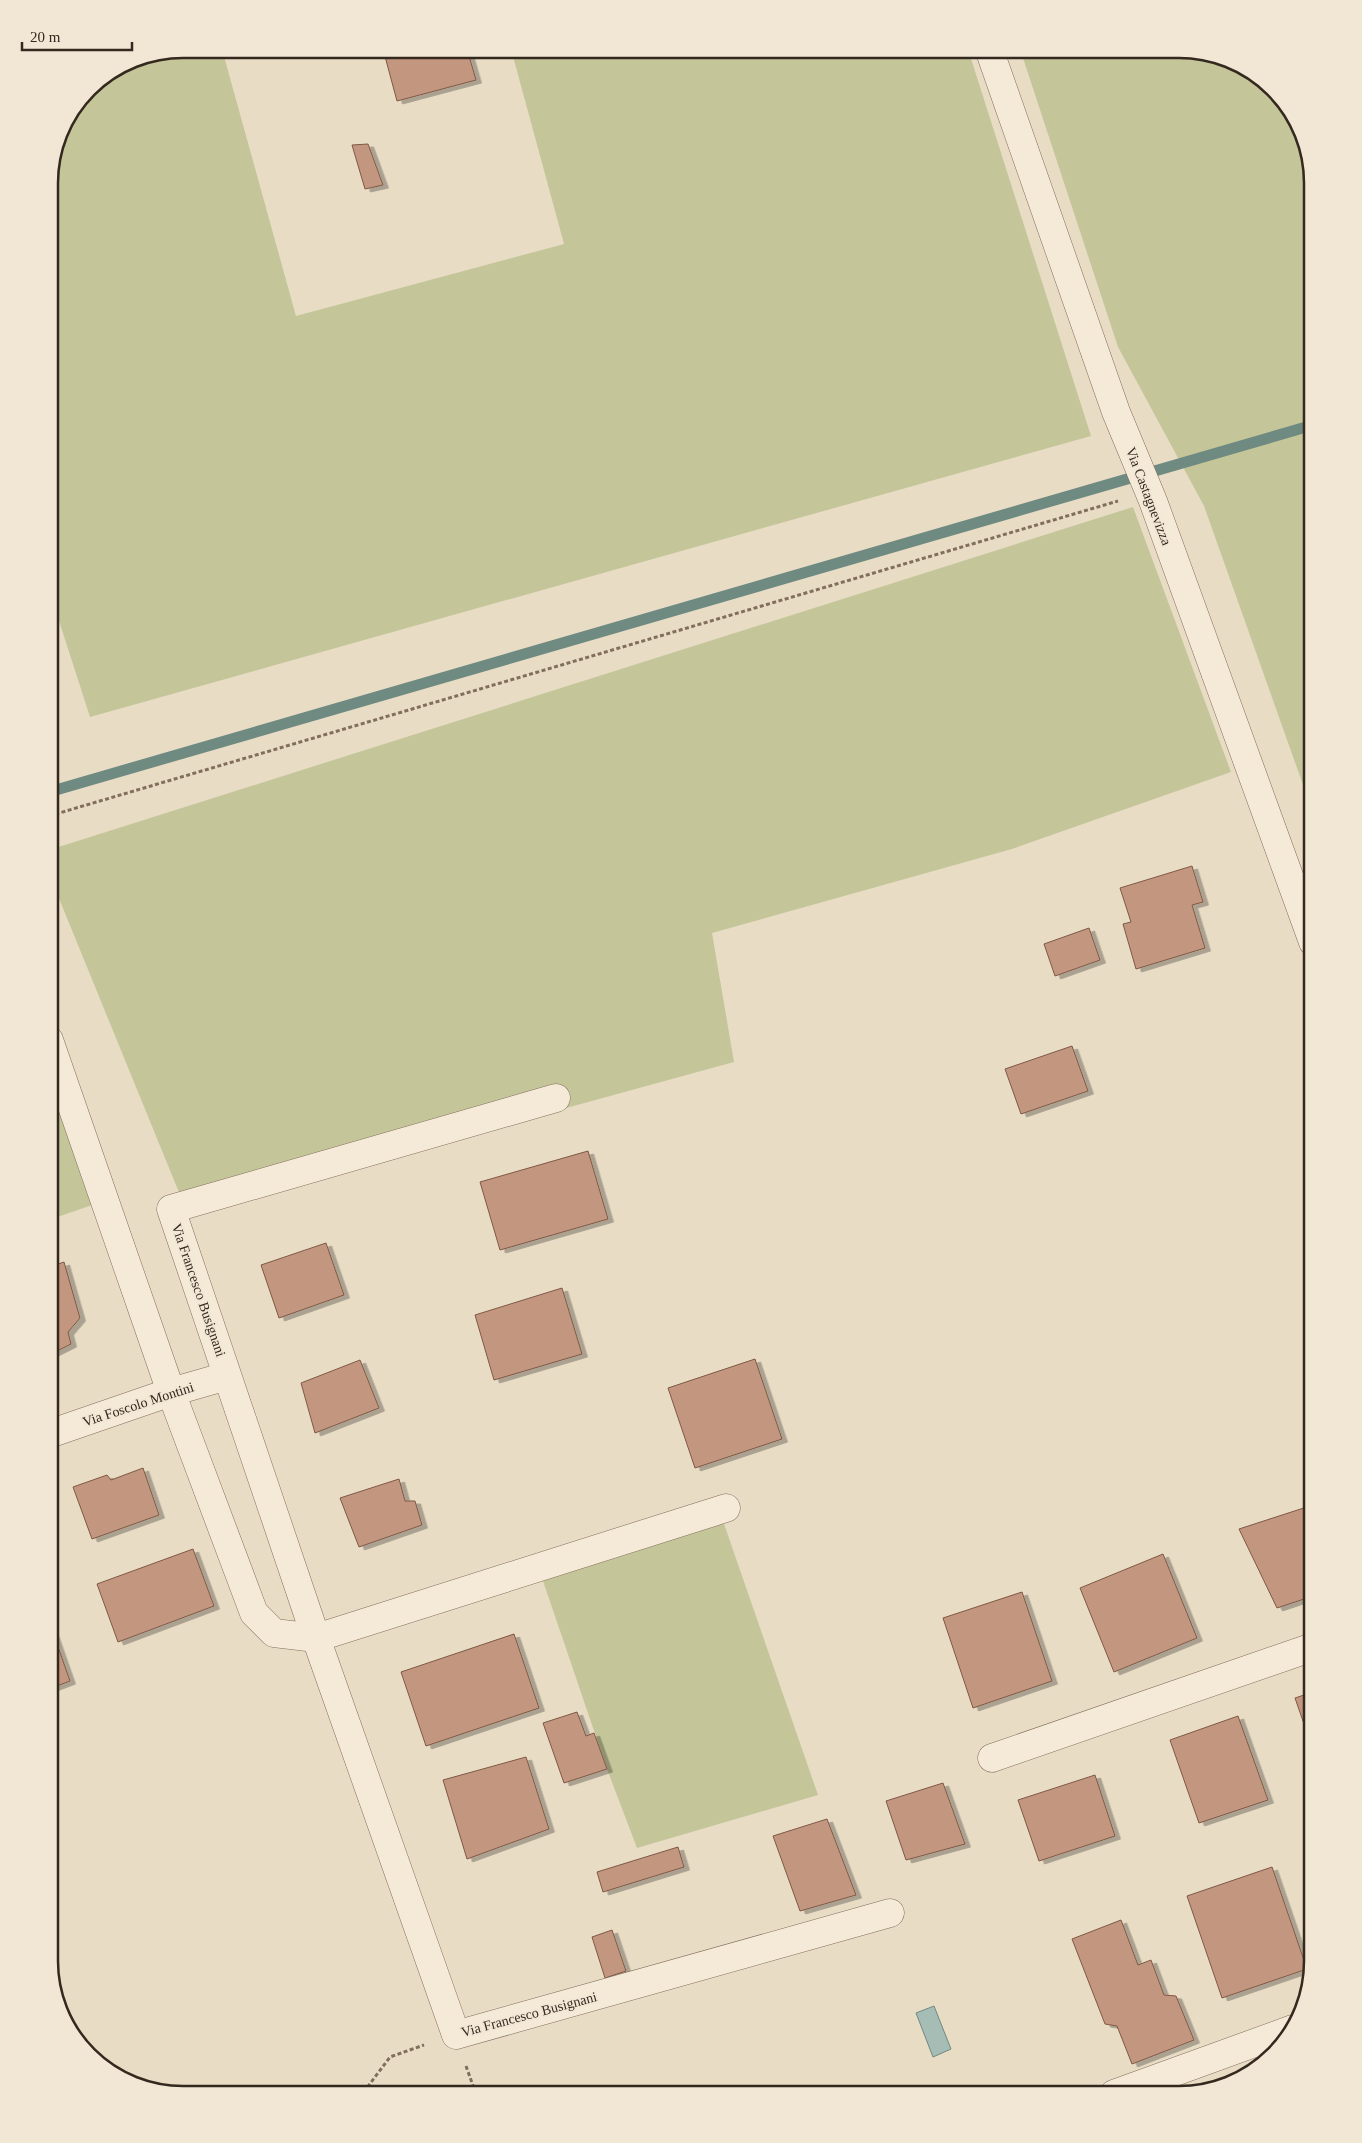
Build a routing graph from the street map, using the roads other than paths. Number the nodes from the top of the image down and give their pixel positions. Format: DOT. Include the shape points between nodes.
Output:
graph roads {
  1 [pos="992,58"];
  2 [pos="1304,917"];
  3 [pos="58,1065"];
  4 [pos="556,1098"];
  5 [pos="228,1376"];
  6 [pos="171,1392"];
  7 [pos="57,1431"];
  8 [pos="726,1508"];
  9 [pos="316,1638"];
  10 [pos="1304,1650"];
  11 [pos="992,1758"];
  12 [pos="890,1913"];
  13 [pos="1280,2034"];
  14 [pos="1136,2086"];
  1 -- 2 [label="street, Via Castagnevizza" via="1116,412 1153,501"];
  3 -- 6 [label="street"];
  4 -- 5 [label="street, Via Francesco Busignani" via="171,1209"];
  5 -- 6 [label="street, Via Foscolo Montini"];
  5 -- 9 [label="street, Via Francesco Busignani"];
  6 -- 7 [label="street, Via Foscolo Montini"];
  6 -- 9 [label="street" via="254,1613 274,1633"];
  8 -- 9 [label="street"];
  9 -- 12 [label="street, Via Francesco Busignani" via="456,2035"];
  10 -- 11 [label="street"];
  13 -- 14 [label="street"];
}
